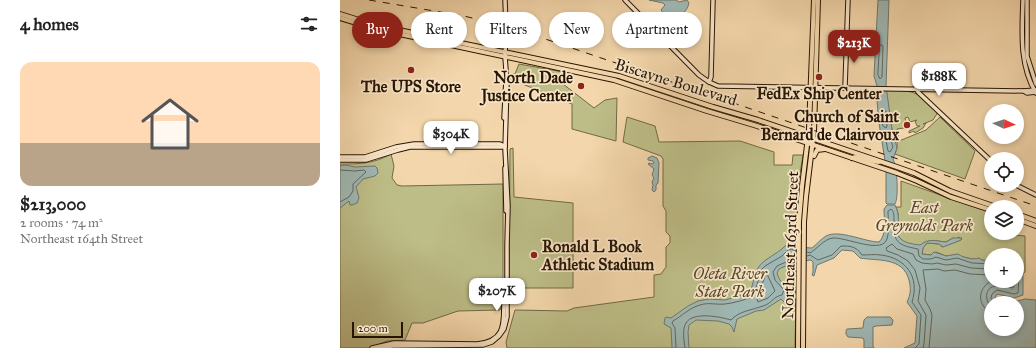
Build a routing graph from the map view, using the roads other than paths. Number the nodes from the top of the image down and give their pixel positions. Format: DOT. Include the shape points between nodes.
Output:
graph roads {
  1 [pos="505,0"];
  2 [pos="625,0"];
  3 [pos="713,0"];
  4 [pos="814,0"];
  5 [pos="818,0"];
  6 [pos="847,0"];
  7 [pos="1023,0"];
  8 [pos="1027,0"];
  9 [pos="340,14"];
  10 [pos="340,18"];
  11 [pos="407,34"];
  12 [pos="411,34"];
  13 [pos="411,35"];
  14 [pos="815,36"];
  15 [pos="467,46"];
  16 [pos="505,55"];
  17 [pos="577,67"];
  18 [pos="567,70"];
  19 [pos="709,82"];
  20 [pos="1036,84"];
  21 [pos="813,87"];
  22 [pos="845,87"];
  23 [pos="656,88"];
  24 [pos="902,88"];
  25 [pos="916,88"];
  26 [pos="926,88"];
  27 [pos="1035,91"];
  28 [pos="655,93"];
  29 [pos="924,97"];
  30 [pos="758,120"];
  31 [pos="747,122"];
  32 [pos="809,137"];
  33 [pos="814,138"];
  34 [pos="808,143"];
  35 [pos="813,144"];
  36 [pos="505,146"];
  37 [pos="826,149"];
  38 [pos="984,154"];
  39 [pos="340,157"];
  40 [pos="852,158"];
  41 [pos="340,160"];
  42 [pos="883,162"];
  43 [pos="807,189"];
  44 [pos="1024,189"];
  45 [pos="1036,195"];
  46 [pos="984,203"];
  47 [pos="984,208"];
  48 [pos="1024,217"];
  49 [pos="1036,221"];
  50 [pos="801,222"];
  51 [pos="1024,222"];
  52 [pos="1036,226"];
  53 [pos="801,262"];
  54 [pos="506,288"];
  55 [pos="505,301"];
  56 [pos="508,307"];
  57 [pos="372,348"];
  58 [pos="379,348"];
  59 [pos="798,348"];
  60 [pos="803,348"];
  1 -- 16 [label="street"];
  2 -- 19 [label="street"];
  3 -- 19 [label="street"];
  4 -- 14 [label="main road"];
  5 -- 14 [label="main road, Northeast 163rd Street"];
  6 -- 22 [label="street"];
  7 -- 27 [label="street" via="1023,55"];
  8 -- 20 [label="street" via="1027,56"];
  9 -- 11 [label="main road, Biscayne Boulevard"];
  10 -- 11 [label="main road" via="366,27"];
  11 -- 12 [label="main road, Biscayne Boulevard"];
  11 -- 13 [label="main road, Biscayne Boulevard"];
  14 -- 21 [label="main road, Northeast 163rd Street"];
  14 -- 21 [label="main road, Northeast 163rd Street"];
  15 -- 16 [label="main road, Biscayne Boulevard"];
  16 -- 17 [label="main road, Biscayne Boulevard"];
  16 -- 18 [label="main road, Biscayne Boulevard"];
  16 -- 36 [label="street"];
  17 -- 18 [label="main road"];
  17 -- 23 [label="main road, Biscayne Boulevard" via="615,75"];
  18 -- 28 [label="main road, Biscayne Boulevard" via="614,80"];
  19 -- 21 [label="street" via="724,86"];
  21 -- 22 [label="street"];
  21 -- 32 [label="main road, Northeast 163rd Street"];
  21 -- 33 [label="main road, Northeast 163rd Street"];
  22 -- 24 [label="street"];
  23 -- 28 [label="main road"];
  23 -- 30 [label="main road, Biscayne Boulevard"];
  24 -- 25 [label="street"];
  24 -- 29 [label="street"];
  25 -- 26 [label="street"];
  25 -- 29 [label="street"];
  26 -- 27 [label="street"];
  26 -- 29 [label="street"];
  28 -- 31 [label="main road, Biscayne Boulevard"];
  29 -- 38 [label="street"];
  30 -- 31 [label="main road"];
  30 -- 32 [label="main road, Biscayne Boulevard"];
  31 -- 34 [label="main road, Biscayne Boulevard"];
  32 -- 33 [label="main road, Biscayne Boulevard"];
  32 -- 34 [label="main road, Northeast 163rd Street"];
  33 -- 35 [label="main road, Northeast 163rd Street"];
  33 -- 42 [label="main road, Biscayne Boulevard"];
  34 -- 35 [label="main road, Biscayne Boulevard"];
  34 -- 50 [label="main road, Northeast 163rd Street"];
  35 -- 37 [label="main road, Biscayne Boulevard"];
  35 -- 43 [label="main road, Northeast 163rd Street"];
  36 -- 39 [label="street" via="414,144 365,157"];
  36 -- 41 [label="street" via="413,147 366,160"];
  36 -- 54 [label="street"];
  37 -- 40 [label="main road, Biscayne Boulevard"];
  37 -- 43 [label="main road" via="815,152"];
  40 -- 42 [label="main road" via="856,156"];
  40 -- 47 [label="main road, Biscayne Boulevard"];
  42 -- 46 [label="main road, Biscayne Boulevard"];
  43 -- 50 [label="main road, Northeast 163rd Street"];
  44 -- 45 [label="street"];
  48 -- 49 [label="main road"];
  50 -- 53 [label="main road, Northeast 163rd Street"];
  51 -- 52 [label="main road"];
  53 -- 59 [label="main road, Northeast 163rd Street"];
  53 -- 60 [label="main road, Northeast 163rd Street"];
  54 -- 55 [label="street"];
  54 -- 56 [label="street"];
  55 -- 56 [label="street"];
  55 -- 57 [label="street" via="503,326 495,336 482,343 394,343"];
  56 -- 58 [label="street" via="503,331 496,339 481,346"];
}
